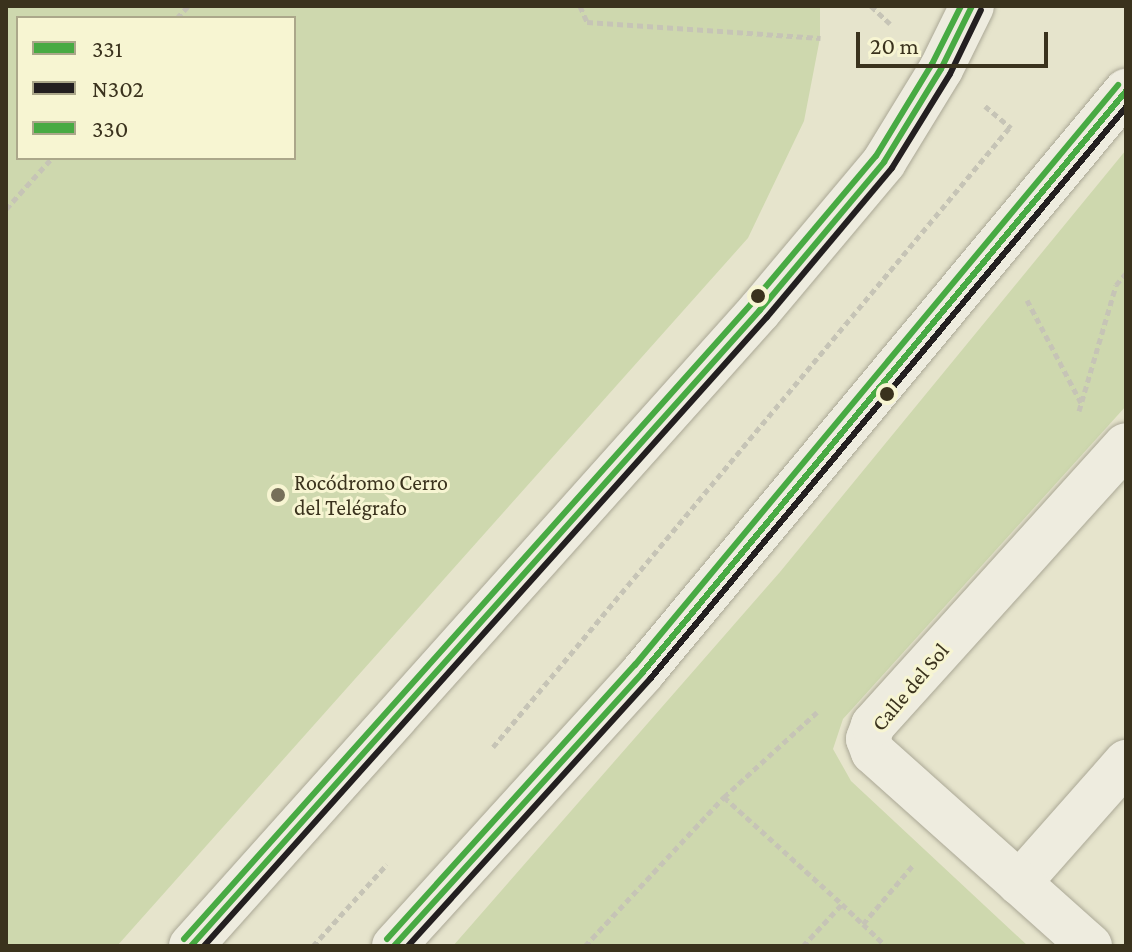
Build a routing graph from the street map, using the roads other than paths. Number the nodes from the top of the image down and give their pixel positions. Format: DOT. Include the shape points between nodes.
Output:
graph roads {
  1 [pos="972,6"];
  2 [pos="1126,91"];
  3 [pos="1126,445"];
  4 [pos="1126,762"];
  5 [pos="1019,883"];
  6 [pos="191,946"];
  7 [pos="394,946"];
  8 [pos="1090,946"];
  1 -- 6 [label="main road" via="884,162 760,310"];
  2 -- 7 [label="main road" via="643,672"];
  3 -- 5 [label="main road, Calle del Sol" via="873,725 868,739 873,752"];
  4 -- 5 [label="main road"];
  5 -- 8 [label="main road, Calle del Sol"];
}
